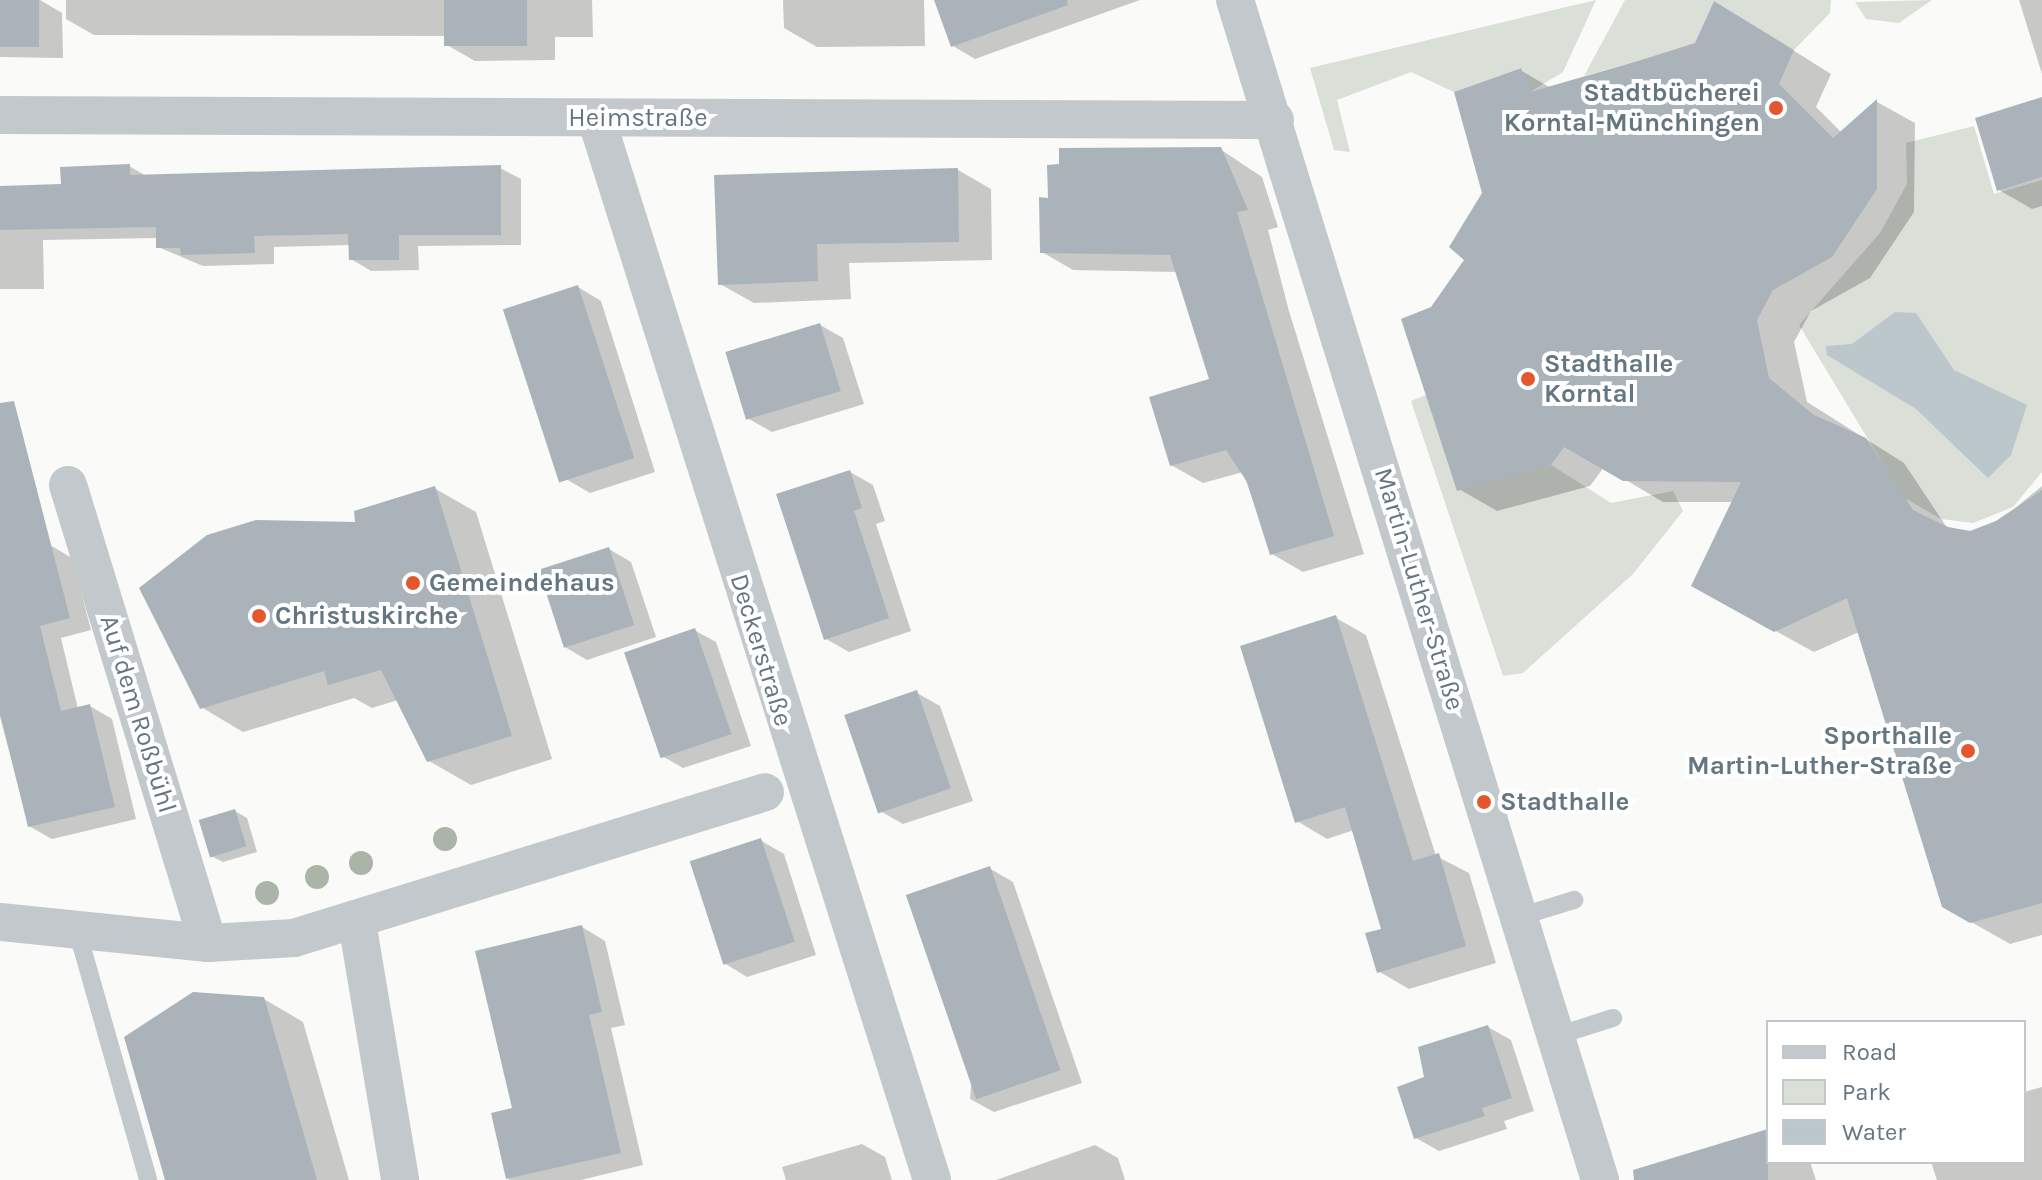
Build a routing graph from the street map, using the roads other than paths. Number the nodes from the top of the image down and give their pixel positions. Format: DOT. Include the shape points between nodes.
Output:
graph roads {
  1 [pos="1235,0"];
  2 [pos="0,115"];
  3 [pos="596,118"];
  4 [pos="1275,120"];
  5 [pos="68,485"];
  6 [pos="765,792"];
  7 [pos="1574,900"];
  8 [pos="1519,917"];
  9 [pos="0,922"];
  10 [pos="357,922"];
  11 [pos="77,930"];
  12 [pos="208,943"];
  13 [pos="1613,1018"];
  14 [pos="1556,1036"];
  15 [pos="148,1180"];
  16 [pos="400,1180"];
  17 [pos="932,1180"];
  18 [pos="1600,1180"];
  1 -- 4 [label="street, Martin-Luther-Straße"];
  2 -- 3 [label="street, Heimstraße"];
  3 -- 4 [label="street, Heimstraße"];
  3 -- 17 [label="street, Deckerstraße"];
  4 -- 8 [label="street, Martin-Luther-Straße"];
  5 -- 12 [label="street, Auf dem Roßbühl"];
  6 -- 10 [label="street"];
  7 -- 8 [label="lane"];
  8 -- 14 [label="street, Martin-Luther-Straße"];
  9 -- 11 [label="street"];
  10 -- 12 [label="street" via="294,938"];
  10 -- 16 [label="street"];
  11 -- 12 [label="street"];
  11 -- 15 [label="lane"];
  13 -- 14 [label="lane"];
  14 -- 18 [label="street, Martin-Luther-Straße"];
}
